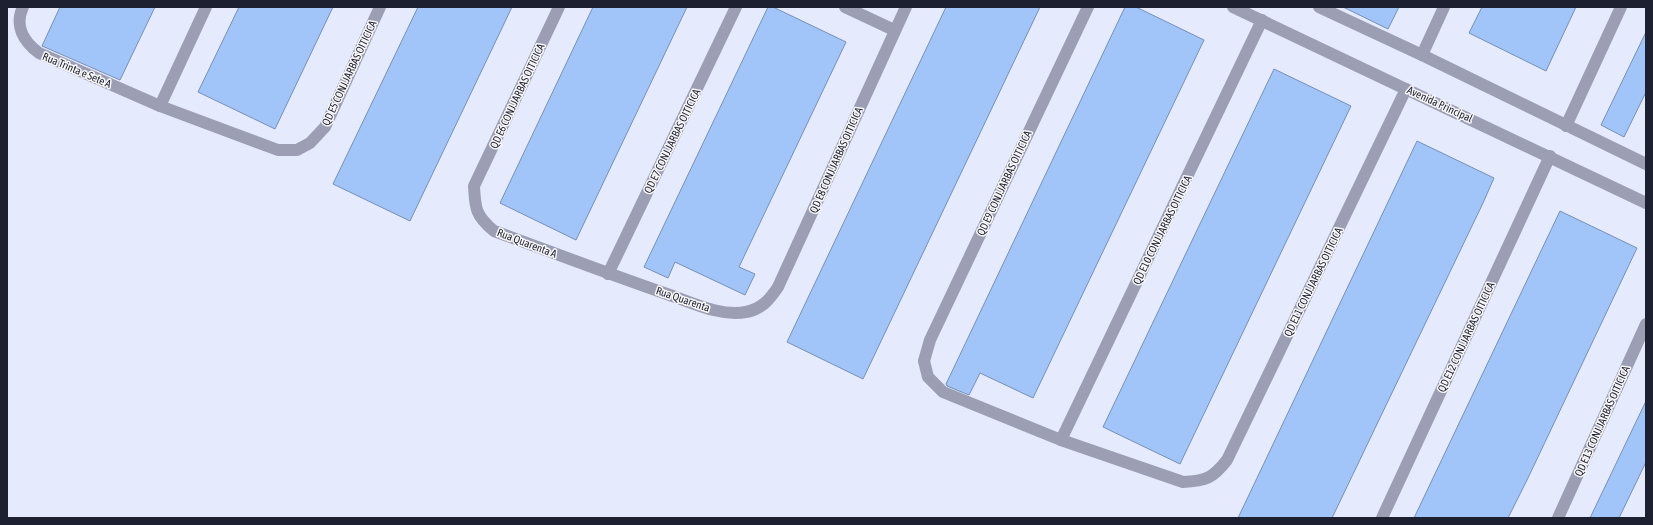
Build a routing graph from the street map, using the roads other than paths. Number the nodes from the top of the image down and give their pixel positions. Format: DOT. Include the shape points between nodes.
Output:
graph roads {
  1 [pos="206,7"];
  2 [pos="380,7"];
  3 [pos="559,7"];
  4 [pos="736,7"];
  5 [pos="845,7"];
  6 [pos="906,7"];
  7 [pos="1088,7"];
  8 [pos="1233,7"];
  9 [pos="1319,7"];
  10 [pos="1444,7"];
  11 [pos="1622,7"];
  12 [pos="22,10"];
  13 [pos="1262,20"];
  14 [pos="894,30"];
  15 [pos="1422,55"];
  16 [pos="1406,89"];
  17 [pos="160,106"];
  18 [pos="1566,126"];
  19 [pos="1550,156"];
  20 [pos="1646,164"];
  21 [pos="474,186"];
  22 [pos="1646,203"];
  23 [pos="608,274"];
  24 [pos="759,308"];
  25 [pos="1646,324"];
  26 [pos="1061,440"];
  27 [pos="1382,518"];
  28 [pos="1558,518"];
  1 -- 17 [label="street"];
  2 -- 17 [label="street, QD E5 CONJ.JARBAS OITICICA" via="324,127 310,143 297,150 278,150"];
  3 -- 21 [label="street, QD E6 CONJ.JARBAS OITICICA"];
  4 -- 23 [label="street, QD E7 CONJ.JARBAS OITICICA"];
  5 -- 14 [label="street"];
  6 -- 14 [label="street, QD E8 CONJ.JARBAS OITICICA"];
  7 -- 26 [label="street, QD E9 CONJ.JARBAS OITICICA" via="930,340 924,361 928,377 943,392"];
  8 -- 13 [label="street, Avenida Principal"];
  9 -- 15 [label="street"];
  10 -- 15 [label="street"];
  11 -- 18 [label="street"];
  12 -- 17 [label="street, Rua Trinta e Sete A" via="21,30 27,44 39,53"];
  13 -- 16 [label="street, Avenida Principal"];
  13 -- 26 [label="street, QD E10 CONJ.JARBAS OITICICA"];
  14 -- 24 [label="street, QD E8 CONJ.JARBAS OITICICA" via="778,287 768,302"];
  15 -- 18 [label="street"];
  16 -- 19 [label="street, Avenida Principal"];
  16 -- 26 [label="street, QD E11 CONJ.JARBAS OITICICA" via="1227,460 1217,474 1201,481 1183,482"];
  18 -- 20 [label="street"];
  19 -- 22 [label="street, Avenida Principal"];
  19 -- 27 [label="street, QD E12 CONJ.JARBAS OITICICA"];
  21 -- 23 [label="street, Rua Quarenta A" via="475,207 482,221 494,231"];
  23 -- 24 [label="street, Rua Quarenta" via="724,313 746,312"];
  25 -- 28 [label="street, QD E13 CONJ.JARBAS OITICICA"];
}
